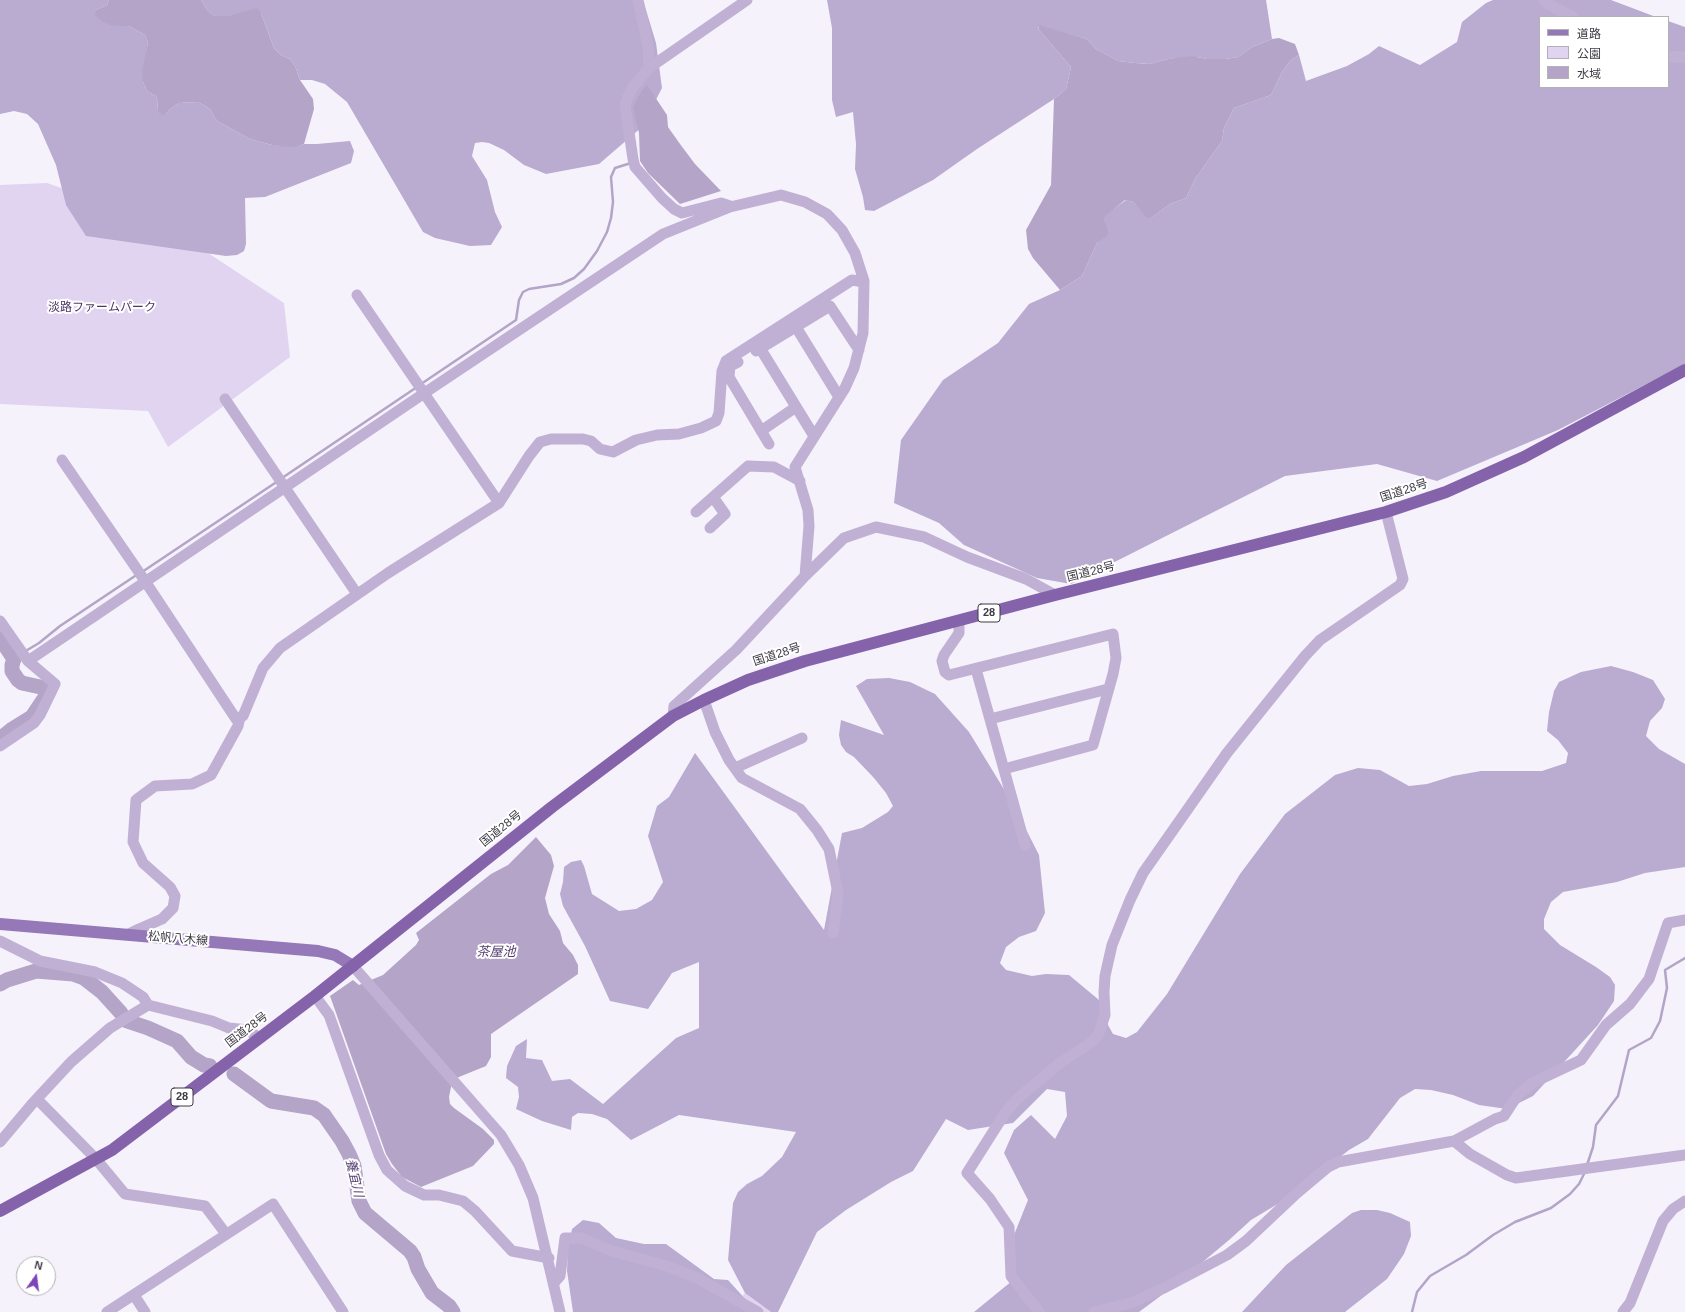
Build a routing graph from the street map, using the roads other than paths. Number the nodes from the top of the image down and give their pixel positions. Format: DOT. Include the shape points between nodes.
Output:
graph roads {
  1 [pos="638,0"];
  2 [pos="747,0"];
  3 [pos="1544,0"];
  4 [pos="1571,16"];
  5 [pos="1685,57"];
  6 [pos="1669,58"];
  7 [pos="649,68"];
  8 [pos="730,207"];
  9 [pos="864,282"];
  10 [pos="357,295"];
  11 [pos="796,327"];
  12 [pos="760,348"];
  13 [pos="860,350"];
  14 [pos="1685,370"];
  15 [pos="422,392"];
  16 [pos="839,397"];
  17 [pos="225,399"];
  18 [pos="796,407"];
  19 [pos="761,431"];
  20 [pos="814,436"];
  21 [pos="769,444"];
  22 [pos="62,460"];
  23 [pos="800,481"];
  24 [pos="283,487"];
  25 [pos="712,497"];
  26 [pos="499,503"];
  27 [pos="696,512"];
  28 [pos="1386,512"];
  29 [pos="710,528"];
  30 [pos="805,576"];
  31 [pos="144,580"];
  32 [pos="356,594"];
  33 [pos="1055,595"];
  34 [pos="0,621"];
  35 [pos="959,621"];
  36 [pos="24,656"];
  37 [pos="976,669"];
  38 [pos="1108,689"];
  39 [pos="704,700"];
  40 [pos="674,716"];
  41 [pos="240,717"];
  42 [pos="990,719"];
  43 [pos="802,738"];
  44 [pos="0,746"];
  45 [pos="735,768"];
  46 [pos="1004,769"];
  47 [pos="1025,845"];
  48 [pos="1685,920"];
  49 [pos="0,924"];
  50 [pos="832,933"];
  51 [pos="129,934"];
  52 [pos="0,941"];
  53 [pos="353,966"];
  54 [pos="315,996"];
  55 [pos="148,1005"];
  56 [pos="259,1038"];
  57 [pos="37,1099"];
  58 [pos="1454,1141"];
  59 [pos="0,1142"];
  60 [pos="1685,1155"];
  61 [pos="96,1159"];
  62 [pos="1685,1201"];
  63 [pos="0,1211"];
  64 [pos="226,1234"];
  65 [pos="549,1258"];
  66 [pos="554,1283"];
  67 [pos="134,1295"];
  68 [pos="107,1312"];
  69 [pos="145,1312"];
  70 [pos="343,1312"];
  71 [pos="560,1312"];
  72 [pos="758,1312"];
  73 [pos="1039,1312"];
  74 [pos="1094,1312"];
  75 [pos="1623,1312"];
  1 -- 7 [label="street" via="648,46"];
  2 -- 7 [label="street"];
  3 -- 4 [label="street"];
  5 -- 6 [label="street"];
  7 -- 8 [label="street" via="633,87 626,105 634,163 662,198 682,213 721,203"];
  8 -- 9 [label="street" via="781,195 820,209 842,230 855,254"];
  8 -- 15 [label="street" via="663,234"];
  9 -- 13 [label="street" via="864,318"];
  9 -- 26 [label="street" via="852,280 726,361 722,371 719,413 716,421 679,434 657,435 636,440 613,452 600,449 591,441 583,439 551,439 540,442"];
  10 -- 15 [label="street"];
  11 -- 12 [label="street"];
  11 -- 13 [label="street" via="830,306"];
  11 -- 16 [label="street"];
  12 -- 18 [label="street"];
  12 -- 19 [label="street" via="730,366 729,377"];
  13 -- 16 [label="street" via="850,378"];
  14 -- 28 [label="highway, 国道28号 / 28" via="1524,457 1446,492"];
  15 -- 24 [label="street"];
  15 -- 26 [label="street"];
  16 -- 20 [label="street"];
  17 -- 24 [label="street"];
  18 -- 19 [label="street"];
  18 -- 20 [label="street"];
  19 -- 21 [label="street"];
  20 -- 23 [label="street" via="795,467"];
  22 -- 31 [label="street"];
  23 -- 25 [label="street" via="774,467 748,466"];
  23 -- 30 [label="street" via="808,510 809,526"];
  24 -- 31 [label="street"];
  24 -- 32 [label="street"];
  25 -- 27 [label="street"];
  25 -- 29 [label="street" via="725,514"];
  26 -- 32 [label="street"];
  28 -- 33 [label="highway, 国道28号 / 28"];
  28 -- 73 [label="street" via="1403,579 1400,585 1320,640 1226,753 1143,873 1130,900 1112,945 1105,976 1105,1015 1099,1032 1092,1042 1060,1063 1018,1098 1005,1113 967,1172 1009,1227 1011,1276"];
  30 -- 33 [label="street" via="844,538 876,527 924,537 967,557 1026,579"];
  30 -- 40 [label="street" via="736,650 674,706"];
  31 -- 36 [label="street"];
  31 -- 41 [label="street" via="236,719"];
  32 -- 41 [label="street" via="280,648 263,668 243,716"];
  33 -- 35 [label="highway, 国道28号 / 28"];
  34 -- 36 [label="street"];
  35 -- 37 [label="street" via="960,633 942,661 944,672 949,675"];
  35 -- 39 [label="highway, 国道28号 / 28" via="794,664 748,680"];
  36 -- 44 [label="street" via="55,684 34,723"];
  37 -- 38 [label="street" via="1113,634 1116,658"];
  37 -- 42 [label="street"];
  38 -- 42 [label="street"];
  38 -- 46 [label="street" via="1093,745"];
  39 -- 40 [label="highway, 国道28号 / 28"];
  39 -- 45 [label="street" via="715,732"];
  40 -- 53 [label="highway, 国道28号 / 28" via="552,806"];
  41 -- 51 [label="street" via="238,726 211,775 192,784 155,786 136,800 133,842 143,863 170,887 175,896 173,908 162,919"];
  42 -- 46 [label="street"];
  43 -- 45 [label="street"];
  45 -- 50 [label="street" via="742,778 800,809 829,849 838,893"];
  46 -- 47 [label="street"];
  48 -- 58 [label="street" via="1668,923 1649,979 1630,1004 1606,1025 1581,1060 1532,1083 1517,1096 1504,1116"];
  49 -- 51 [label="main road, 松帆八木線"];
  51 -- 53 [label="main road, 松帆八木線" via="318,951 334,955"];
  52 -- 55 [label="street" via="40,961 95,972 122,983 143,997"];
  53 -- 54 [label="highway, 国道28号 / 28"];
  53 -- 65 [label="street" via="501,1135 519,1165 534,1198"];
  54 -- 56 [label="highway, 国道28号 / 28"];
  54 -- 65 [label="street" via="329,1015 387,1170 405,1186 424,1195 439,1195 463,1202 475,1211 512,1251"];
  55 -- 56 [label="street" via="212,1021 229,1028 248,1030"];
  55 -- 57 [label="street" via="110,1028 71,1062"];
  56 -- 61 [label="highway, 国道28号 / 28" via="112,1150"];
  57 -- 59 [label="street"];
  57 -- 61 [label="street"];
  58 -- 60 [label="street" via="1470,1154 1516,1178"];
  58 -- 74 [label="street" via="1338,1162 1297,1192 1246,1241 1227,1255 1131,1303"];
  61 -- 63 [label="highway, 国道28号 / 28"];
  61 -- 64 [label="street" via="124,1194 205,1206"];
  62 -- 75 [label="street" via="1672,1210 1663,1221 1630,1304"];
  64 -- 67 [label="street"];
  64 -- 70 [label="street" via="273,1204"];
  65 -- 66 [label="street"];
  66 -- 71 [label="street"];
  66 -- 72 [label="street" via="560,1276 565,1238 581,1238 612,1251 667,1266 697,1278"];
  67 -- 68 [label="street"];
  67 -- 69 [label="street"];
}
